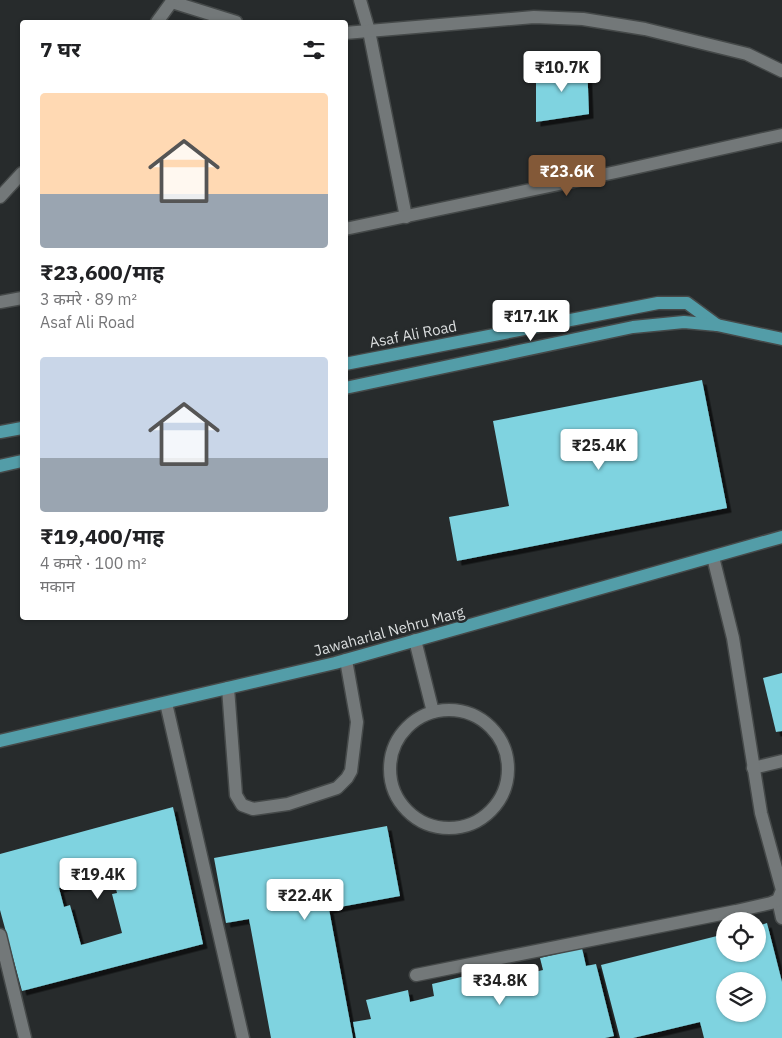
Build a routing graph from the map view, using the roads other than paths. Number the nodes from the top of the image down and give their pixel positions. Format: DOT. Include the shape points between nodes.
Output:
graph roads {
  1 [pos="360,0"];
  2 [pos="173,1"];
  3 [pos="159,20"];
  4 [pos="230,20"];
  5 [pos="369,31"];
  6 [pos="348,33"];
  7 [pos="782,71"];
  8 [pos="782,134"];
  9 [pos="20,175"];
  10 [pos="0,197"];
  11 [pos="406,216"];
  12 [pos="348,229"];
  13 [pos="20,298"];
  14 [pos="0,302"];
  15 [pos="717,325"];
  16 [pos="782,339"];
  17 [pos="348,363"];
  18 [pos="348,387"];
  19 [pos="20,428"];
  20 [pos="0,432"];
  21 [pos="20,461"];
  22 [pos="0,466"];
  23 [pos="782,537"];
  24 [pos="713,556"];
  25 [pos="416,640"];
  26 [pos="346,660"];
  27 [pos="228,688"];
  28 [pos="166,703"];
  29 [pos="433,712"];
  30 [pos="0,741"];
  31 [pos="782,761"];
  32 [pos="753,768"];
  33 [pos="778,900"];
  34 [pos="782,918"];
  35 [pos="0,935"];
  36 [pos="416,975"];
  37 [pos="6,986"];
  38 [pos="25,1038"];
  39 [pos="242,1038"];
  1 -- 5 [label="street"];
  2 -- 3 [label="street"];
  2 -- 4 [label="street"];
  5 -- 6 [label="street"];
  5 -- 7 [label="street" via="534,17 583,19 645,29 747,54"];
  5 -- 11 [label="street"];
  8 -- 11 [label="street"];
  9 -- 10 [label="street"];
  11 -- 12 [label="street"];
  13 -- 14 [label="street"];
  15 -- 16 [label="main road, Asaf Ali Road"];
  15 -- 17 [label="main road, Asaf Ali Road" via="687,303 658,303"];
  15 -- 18 [label="main road, Asaf Ali Road" via="684,322 633,326"];
  19 -- 20 [label="main road"];
  21 -- 22 [label="main road"];
  23 -- 24 [label="main road, Jawaharlal Nehru Marg"];
  24 -- 25 [label="main road, Jawaharlal Nehru Marg"];
  24 -- 32 [label="street" via="733,638"];
  25 -- 26 [label="main road, Jawaharlal Nehru Marg"];
  25 -- 29 [label="street"];
  26 -- 27 [label="main road, Jawaharlal Nehru Marg"];
  26 -- 27 [label="street" via="357,722 351,771 336,788 288,804 253,809 242,805 236,795"];
  27 -- 28 [label="main road, Jawaharlal Nehru Marg"];
  28 -- 30 [label="main road, Jawaharlal Nehru Marg"];
  28 -- 39 [label="street"];
  29 -- 29 [label="street" via="453,710 473,715 490,726 502,742 508,762 507,782 500,801 486,816 469,826 450,829 431,826 414,818 400,805 392,787 389,769 392,750 401,733 415,720"];
  31 -- 32 [label="street"];
  32 -- 33 [label="street" via="761,813 782,890"];
  33 -- 34 [label="street"];
  33 -- 36 [label="street"];
  35 -- 37 [label="street"];
  37 -- 38 [label="street"];
}
